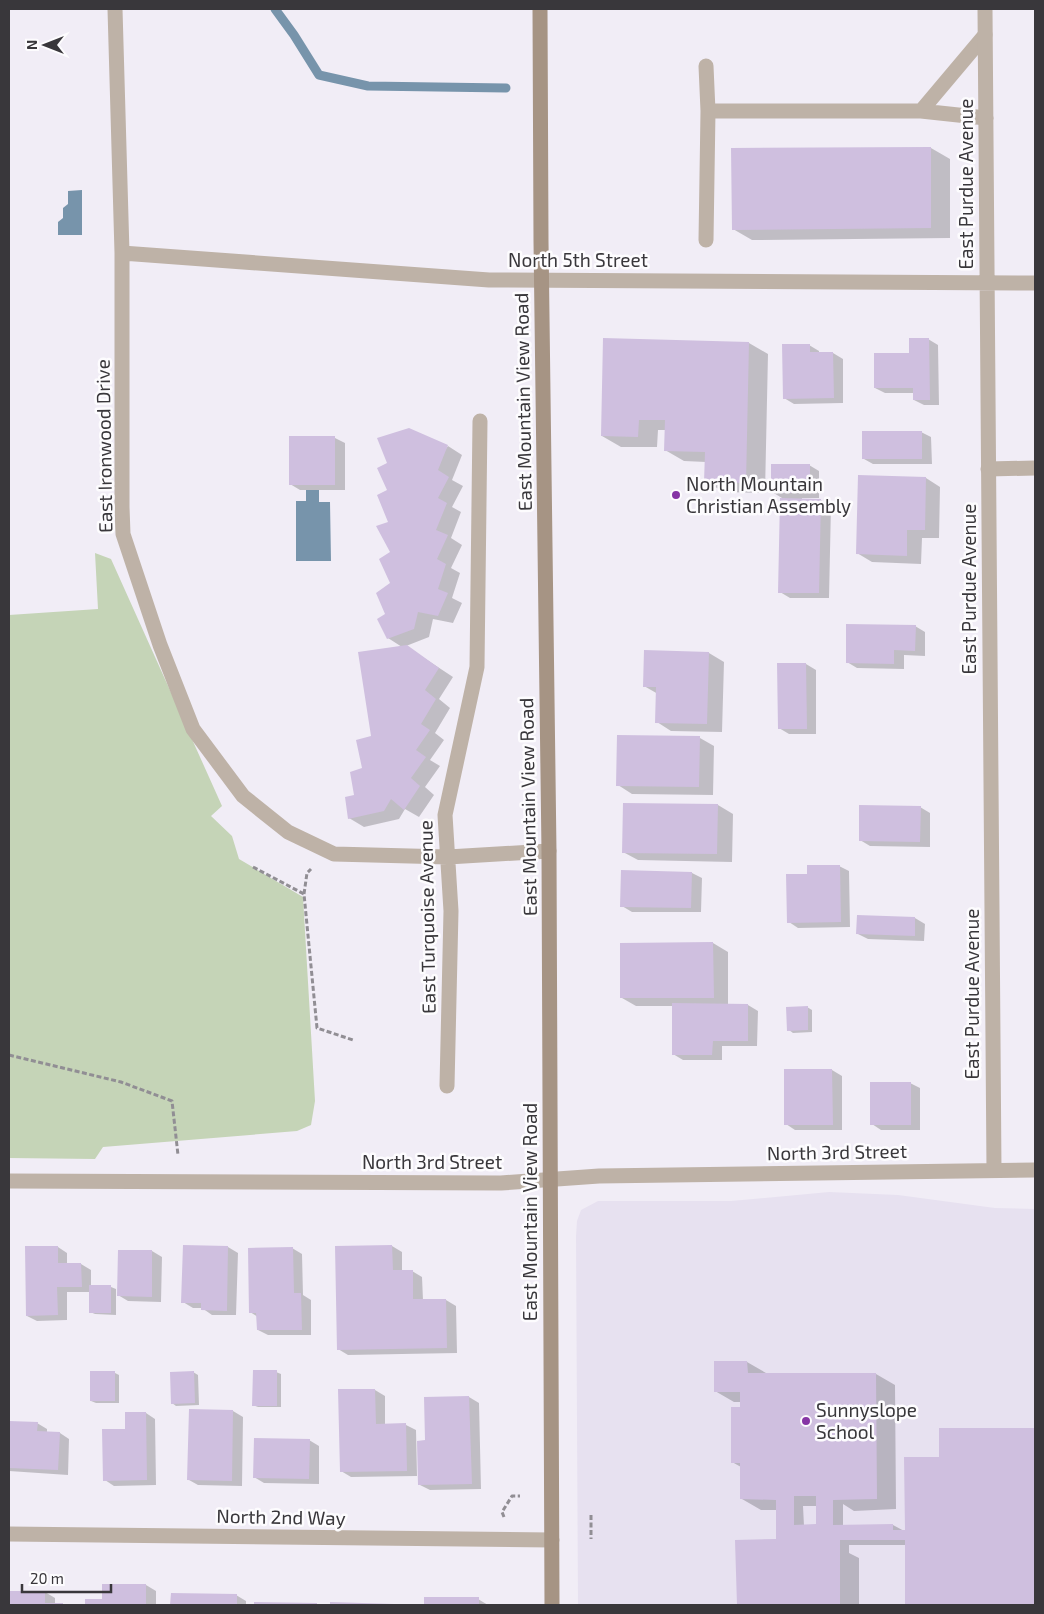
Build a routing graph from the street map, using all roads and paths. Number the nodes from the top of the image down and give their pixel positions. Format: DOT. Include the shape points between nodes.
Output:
graph roads {
  1 [pos="115,9"];
  2 [pos="540,9"];
  3 [pos="985,9"];
  4 [pos="985,35"];
  5 [pos="706,66"];
  6 [pos="708,111"];
  7 [pos="921,111"];
  8 [pos="986,118"];
  9 [pos="706,240"];
  10 [pos="122,253"];
  11 [pos="541,280"];
  12 [pos="986,282"];
  13 [pos="1035,283"];
  14 [pos="480,421"];
  15 [pos="988,468"];
  16 [pos="1035,468"];
  17 [pos="549,851"];
  18 [pos="448,858"];
  19 [pos="253,867"];
  20 [pos="353,1040"];
  21 [pos="9,1055"];
  22 [pos="447,1086"];
  23 [pos="178,1155"];
  24 [pos="994,1170"];
  25 [pos="1035,1170"];
  26 [pos="550,1180"];
  27 [pos="9,1181"];
  28 [pos="520,1496"];
  29 [pos="591,1515"];
  30 [pos="504,1517"];
  31 [pos="9,1534"];
  32 [pos="591,1539"];
  33 [pos="552,1540"];
  34 [pos="552,1605"];
  1 -- 10 [label="street, East Ironwood Drive"];
  2 -- 11 [label="street, East Mountain View Road"];
  3 -- 4 [label="street, East Purdue Avenue"];
  4 -- 7 [label="street"];
  4 -- 8 [label="street, East Purdue Avenue"];
  5 -- 6 [label="street"];
  6 -- 7 [label="street"];
  6 -- 9 [label="street"];
  7 -- 8 [label="street"];
  8 -- 12 [label="street, East Purdue Avenue"];
  10 -- 11 [label="street, North 5th Street" via="488,280"];
  10 -- 18 [label="street, East Ironwood Drive" via="123,534 160,646 193,729 243,796 288,832 334,854"];
  11 -- 12 [label="street, North 5th Street"];
  11 -- 17 [label="street, East Mountain View Road"];
  12 -- 13 [label="street, North 5th Street"];
  12 -- 15 [label="street, East Purdue Avenue"];
  14 -- 18 [label="street, East Turquoise Avenue" via="477,666 445,815"];
  15 -- 16 [label="street"];
  15 -- 24 [label="street, East Purdue Avenue"];
  17 -- 18 [label="street, East Ironwood Drive"];
  17 -- 26 [label="street, East Mountain View Road"];
  18 -- 22 [label="street, East Turquoise Avenue" via="451,911"];
  19 -- 20 [label="path" via="304,894 317,1028"];
  21 -- 23 [label="path" via="121,1082 172,1101"];
  24 -- 25 [label="street, North 3rd Street"];
  24 -- 26 [label="street, North 3rd Street" via="599,1176"];
  26 -- 27 [label="street, North 3rd Street" via="501,1183"];
  26 -- 33 [label="street, East Mountain View Road"];
  28 -- 30 [label="path" via="512,1496 502,1512"];
  29 -- 32 [label="path"];
  31 -- 33 [label="street, North 2nd Way"];
  33 -- 34 [label="street, East Mountain View Road"];
}
